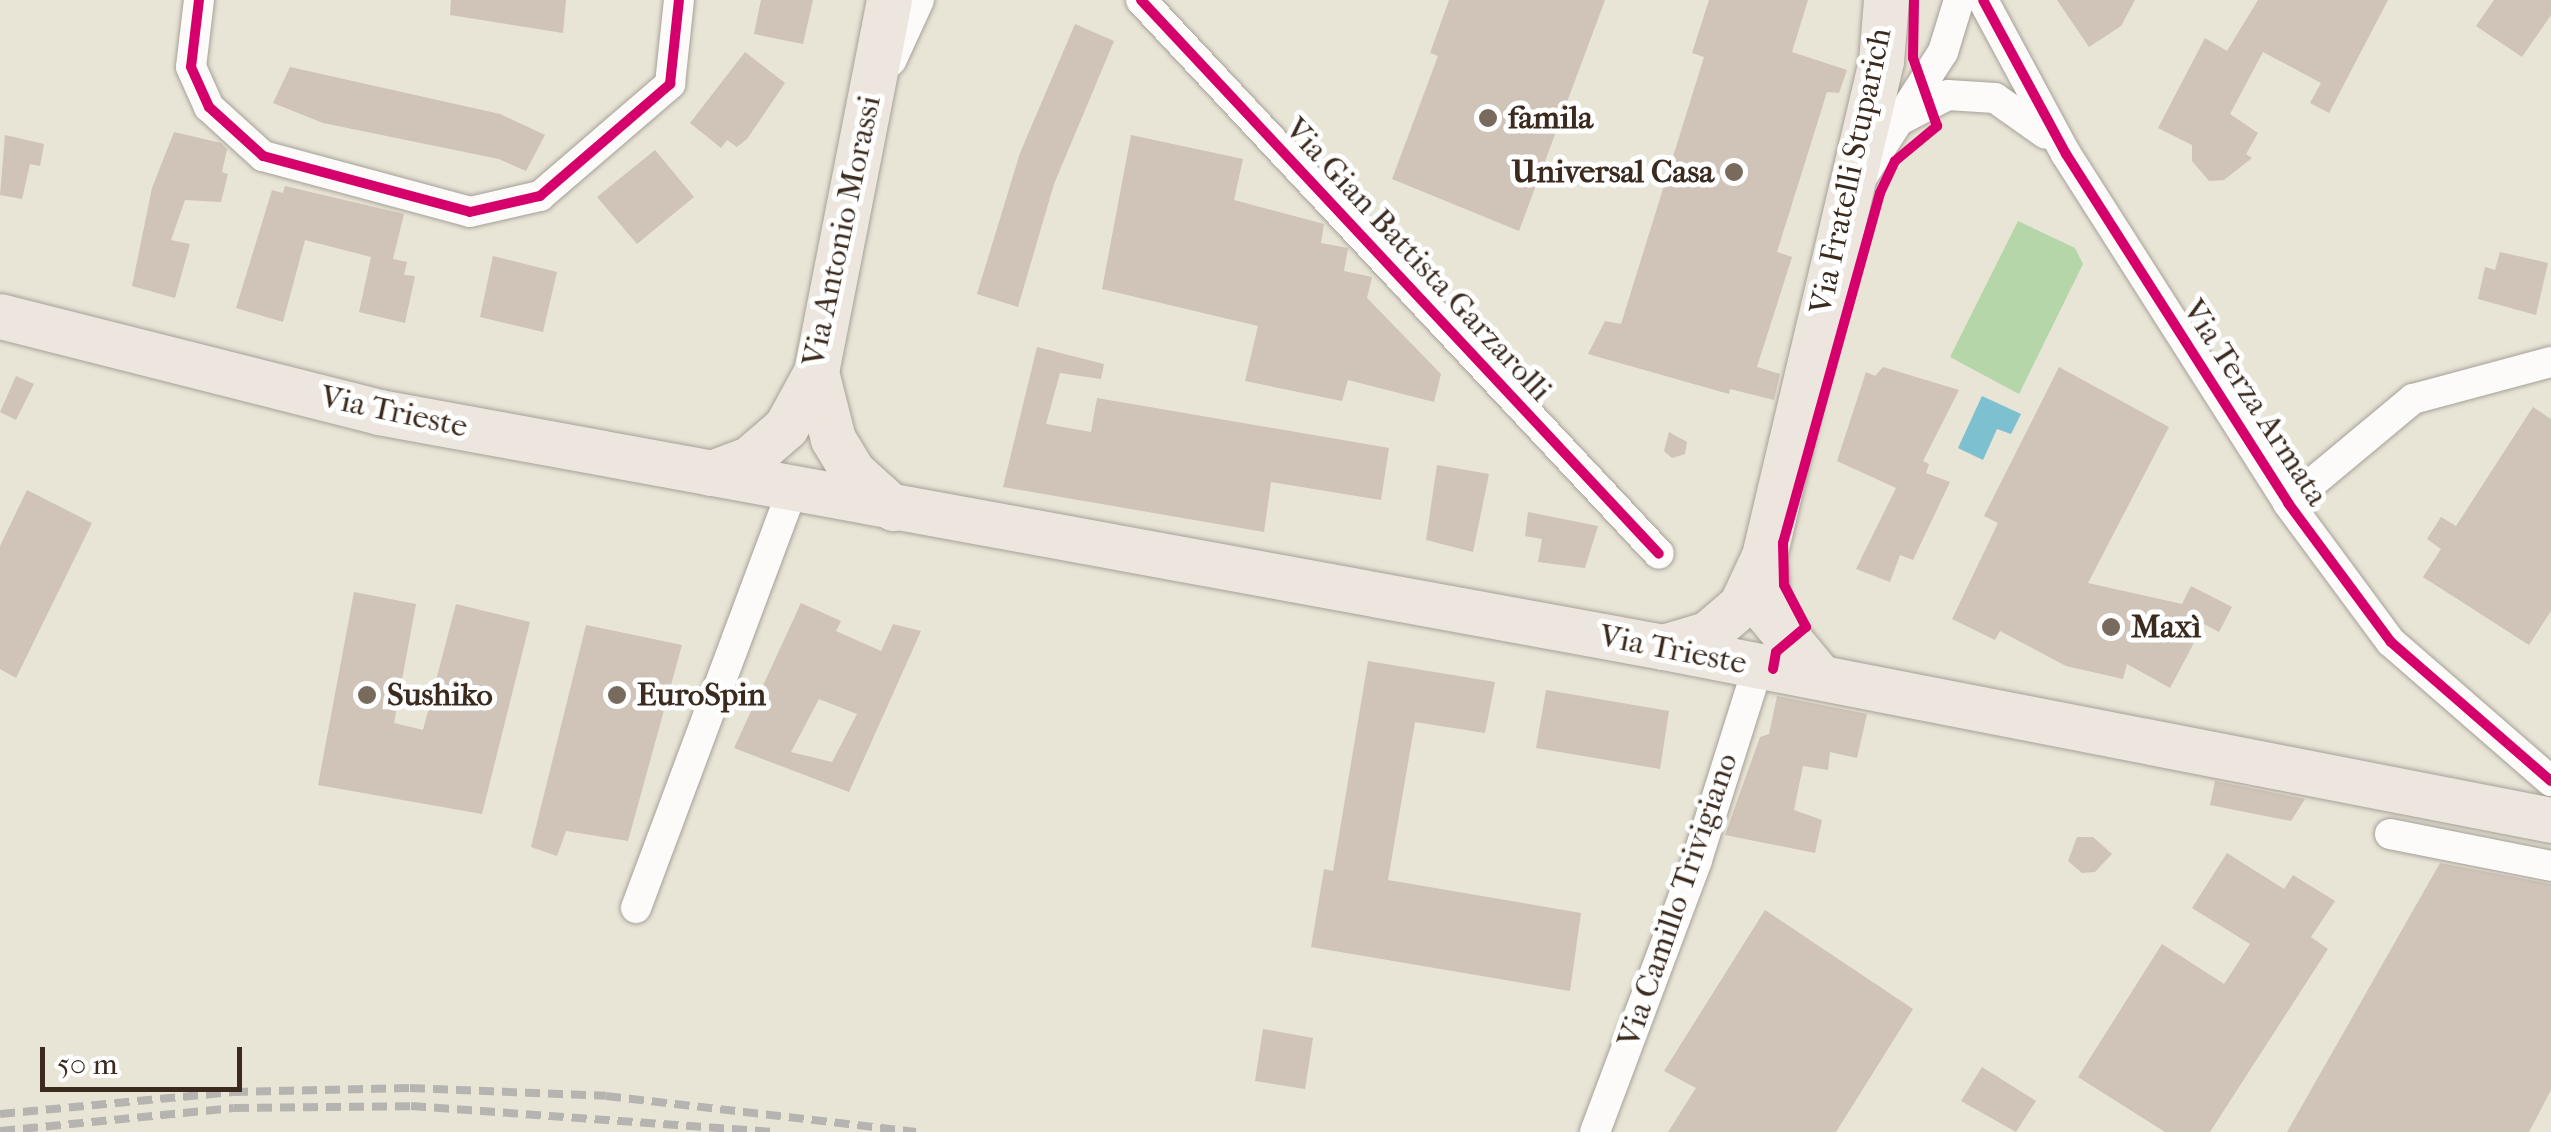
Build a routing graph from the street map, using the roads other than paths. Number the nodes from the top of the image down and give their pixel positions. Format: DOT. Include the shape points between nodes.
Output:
graph roads {
  1 [pos="199,0"];
  2 [pos="679,0"];
  3 [pos="889,0"];
  4 [pos="919,0"];
  5 [pos="1141,0"];
  6 [pos="1886,0"];
  7 [pos="1959,0"];
  8 [pos="1982,0"];
  9 [pos="867,114"];
  10 [pos="1898,122"];
  11 [pos="2066,154"];
  12 [pos="1850,198"];
  13 [pos="0,316"];
  14 [pos="2551,362"];
  15 [pos="818,385"];
  16 [pos="711,474"];
  17 [pos="793,487"];
  18 [pos="2288,503"];
  19 [pos="893,508"];
  20 [pos="1659,554"];
  21 [pos="1764,556"];
  22 [pos="1768,614"];
  23 [pos="1662,647"];
  24 [pos="1758,666"];
  25 [pos="1820,677"];
  26 [pos="2551,781"];
  27 [pos="2551,820"];
  28 [pos="2390,834"];
  29 [pos="2551,866"];
  30 [pos="636,908"];
  31 [pos="1595,1132"];
  1 -- 2 [label="street" via="191,66 209,107 263,156 470,212 540,196 670,84"];
  3 -- 9 [label="main road, Via Antonio Morassi"];
  4 -- 9 [label="street"];
  5 -- 20 [label="street, Via Gian Battista Garzarolli"];
  6 -- 12 [label="main road, Via Fratelli Stuparich" via="1881,61"];
  7 -- 10 [label="street" via="1943,52"];
  8 -- 11 [label="street, Via Terza Armata"];
  9 -- 15 [label="main road, Via Antonio Morassi"];
  10 -- 11 [label="street, Via Terza Armata" via="1948,95 1995,98 2035,122"];
  10 -- 12 [label="street"];
  11 -- 18 [label="street, Via Terza Armata"];
  12 -- 21 [label="main road, Via Fratelli Stuparich"];
  13 -- 16 [label="main road, Via Trieste" via="379,412"];
  14 -- 18 [label="street, Via Terza Armata" via="2413,399"];
  15 -- 16 [label="main road, Via Antonio Morassi" via="786,428 749,459"];
  15 -- 17 [label="main road"];
  15 -- 19 [label="main road" via="853,472"];
  16 -- 17 [label="main road, Via Trieste"];
  17 -- 19 [label="main road, Via Trieste"];
  17 -- 30 [label="street"];
  18 -- 26 [label="street, Via Terza Armata" via="2391,642"];
  19 -- 23 [label="main road, Via Trieste"];
  21 -- 22 [label="main road, Via Fratelli Stuparich"];
  21 -- 23 [label="main road" via="1740,604 1707,634"];
  22 -- 24 [label="main road, Via Fratelli Stuparich"];
  22 -- 25 [label="main road"];
  23 -- 24 [label="main road, Via Trieste"];
  24 -- 25 [label="main road, Via Trieste"];
  24 -- 31 [label="street, Via Camillo Trivigiano" via="1697,860"];
  25 -- 27 [label="main road, Via Trieste"];
  28 -- 29 [label="street"];
}
